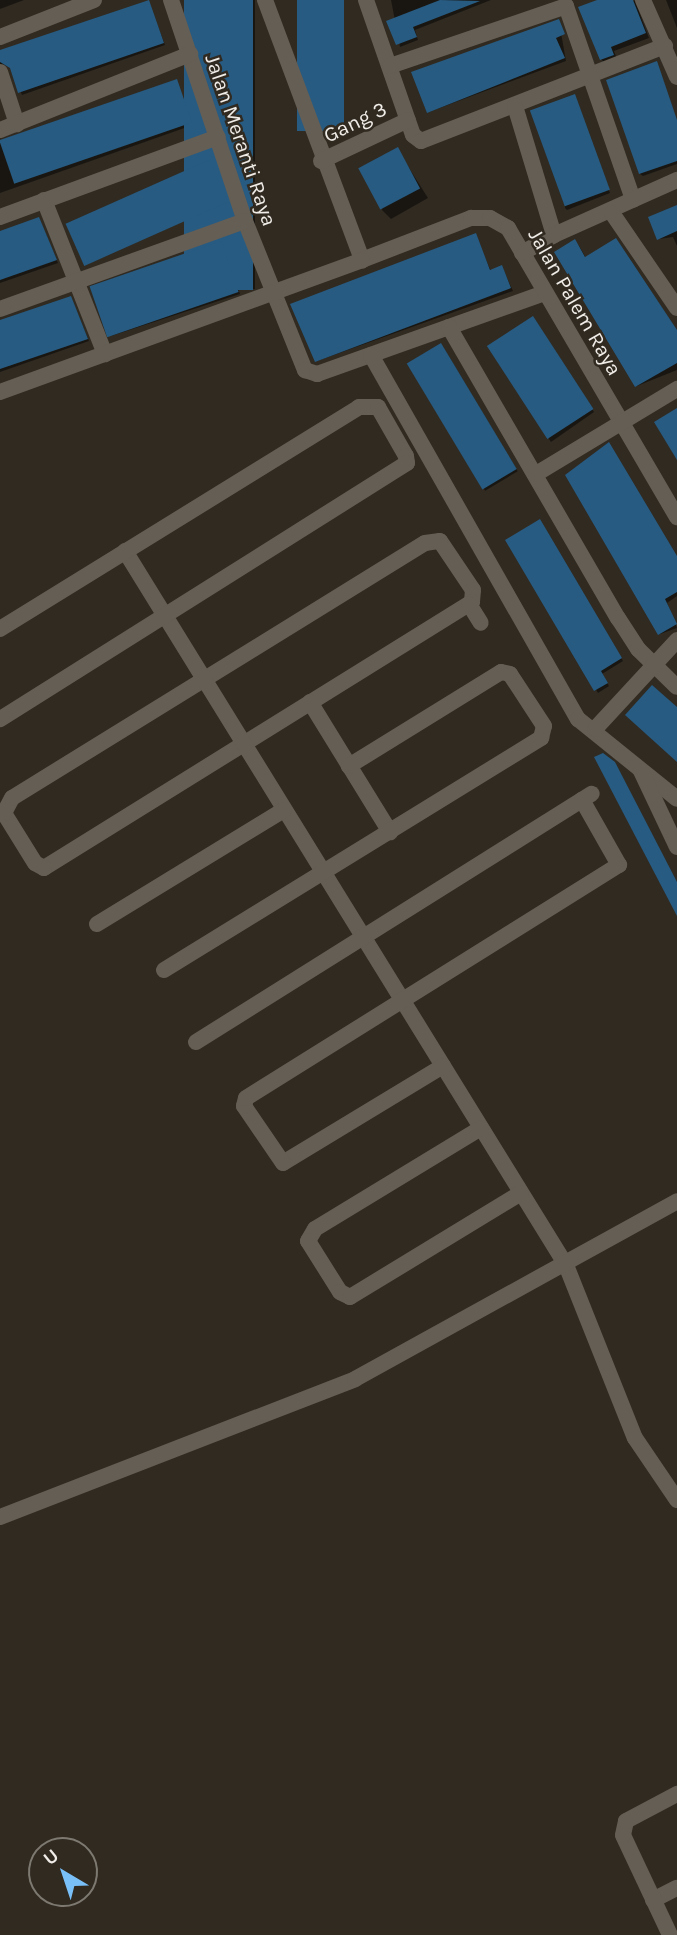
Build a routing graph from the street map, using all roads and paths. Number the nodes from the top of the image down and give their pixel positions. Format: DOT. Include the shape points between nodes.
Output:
graph roads {
  1 [pos="94,0"];
  2 [pos="171,0"];
  3 [pos="265,0"];
  4 [pos="366,0"];
  5 [pos="643,0"];
  6 [pos="566,3"];
  7 [pos="0,37"];
  8 [pos="665,46"];
  9 [pos="190,54"];
  10 [pos="390,66"];
  11 [pos="0,72"];
  12 [pos="589,75"];
  13 [pos="677,77"];
  14 [pos="515,106"];
  15 [pos="408,120"];
  16 [pos="18,124"];
  17 [pos="0,130"];
  18 [pos="218,137"];
  19 [pos="321,161"];
  20 [pos="677,180"];
  21 [pos="44,200"];
  22 [pos="633,200"];
  23 [pos="612,214"];
  24 [pos="0,217"];
  25 [pos="245,221"];
  26 [pos="554,235"];
  27 [pos="522,253"];
  28 [pos="362,260"];
  29 [pos="73,283"];
  30 [pos="672,287"];
  31 [pos="274,292"];
  32 [pos="544,293"];
  33 [pos="677,308"];
  34 [pos="0,309"];
  35 [pos="449,327"];
  36 [pos="104,354"];
  37 [pos="371,355"];
  38 [pos="677,389"];
  39 [pos="0,392"];
  40 [pos="620,423"];
  41 [pos="536,474"];
  42 [pos="677,517"];
  43 [pos="125,551"];
  44 [pos="469,604"];
  45 [pos="164,616"];
  46 [pos="481,623"];
  47 [pos="0,629"];
  48 [pos="677,640"];
  49 [pos="653,664"];
  50 [pos="204,679"];
  51 [pos="677,687"];
  52 [pos="310,702"];
  53 [pos="0,719"];
  54 [pos="595,729"];
  55 [pos="243,744"];
  56 [pos="349,765"];
  57 [pos="642,771"];
  58 [pos="677,799"];
  59 [pos="284,810"];
  60 [pos="390,832"];
  61 [pos="677,847"];
  62 [pos="324,874"];
  63 [pos="97,923"];
  64 [pos="363,936"];
  65 [pos="164,970"];
  66 [pos="403,1001"];
  67 [pos="196,1042"];
  68 [pos="443,1066"];
  69 [pos="481,1128"];
  70 [pos="521,1193"];
  71 [pos="677,1201"];
  72 [pos="566,1265"];
  73 [pos="677,1500"];
  74 [pos="0,1517"];
  75 [pos="677,1794"];
  76 [pos="677,1888"];
  77 [pos="653,1900"];
  78 [pos="670,1935"];
  1 -- 7 [label="street"];
  2 -- 9 [label="street, Jalan Meranti Raya"];
  3 -- 19 [label="street"];
  4 -- 10 [label="street"];
  5 -- 8 [label="street"];
  6 -- 10 [label="street"];
  6 -- 12 [label="street"];
  8 -- 12 [label="street"];
  8 -- 13 [label="street"];
  9 -- 16 [label="street"];
  9 -- 18 [label="street, Jalan Meranti Raya"];
  10 -- 15 [label="street"];
  11 -- 16 [label="street"];
  12 -- 14 [label="street"];
  12 -- 22 [label="street"];
  14 -- 15 [label="street" via="421,141"];
  14 -- 26 [label="street"];
  15 -- 19 [label="street, Gang 3"];
  16 -- 17 [label="street"];
  18 -- 21 [label="street"];
  18 -- 25 [label="street, Jalan Meranti Raya"];
  19 -- 28 [label="street"];
  20 -- 22 [label="street"];
  21 -- 24 [label="street"];
  21 -- 29 [label="street"];
  22 -- 23 [label="street"];
  23 -- 26 [label="street"];
  23 -- 30 [label="street"];
  25 -- 29 [label="street"];
  25 -- 31 [label="street, Jalan Meranti Raya"];
  26 -- 27 [label="street"];
  27 -- 28 [label="street, Jalan Palem Raya" via="508,228 481,216"];
  27 -- 32 [label="street, Jalan Palem Raya"];
  28 -- 31 [label="street, Jalan Palem Raya"];
  29 -- 34 [label="street"];
  29 -- 36 [label="street"];
  30 -- 33 [label="street"];
  31 -- 36 [label="street, Jalan Palem Raya"];
  31 -- 37 [label="street, Jalan Meranti Raya" via="309,373"];
  32 -- 35 [label="street"];
  32 -- 40 [label="street, Jalan Palem Raya"];
  35 -- 37 [label="street"];
  35 -- 41 [label="street"];
  36 -- 39 [label="street, Jalan Palem Raya"];
  37 -- 54 [label="street" via="578,719"];
  38 -- 40 [label="street"];
  40 -- 41 [label="street"];
  40 -- 42 [label="street, Jalan Palem Raya"];
  41 -- 49 [label="street" via="618,618"];
  43 -- 45 [label="street"];
  43 -- 45 [label="street" via="359,407 379,407 407,463"];
  43 -- 47 [label="street"];
  44 -- 46 [label="street"];
  44 -- 50 [label="street" via="473,590 434,539"];
  44 -- 52 [label="street"];
  45 -- 50 [label="street"];
  45 -- 53 [label="street"];
  48 -- 49 [label="street"];
  49 -- 51 [label="street"];
  49 -- 54 [label="street"];
  50 -- 55 [label="street"];
  50 -- 55 [label="street" via="6,803 4,813 35,863 44,868"];
  52 -- 55 [label="street"];
  52 -- 56 [label="street"];
  54 -- 57 [label="street"];
  55 -- 59 [label="street"];
  56 -- 60 [label="street"];
  56 -- 60 [label="street" via="501,672 510,674 544,726 541,738"];
  57 -- 58 [label="street"];
  57 -- 61 [label="street"];
  59 -- 62 [label="street"];
  59 -- 63 [label="street"];
  60 -- 62 [label="street"];
  62 -- 64 [label="street"];
  62 -- 65 [label="street"];
  64 -- 66 [label="street"];
  64 -- 66 [label="street" via="587,797 619,864"];
  64 -- 67 [label="street"];
  66 -- 68 [label="street"];
  66 -- 68 [label="street" via="246,1098 260,1133 283,1163"];
  68 -- 69 [label="street"];
  69 -- 70 [label="street"];
  69 -- 70 [label="street" via="314,1229 308,1241 340,1292 350,1297"];
  70 -- 72 [label="street"];
  71 -- 72 [label="street"];
  72 -- 73 [label="street" via="635,1438"];
  72 -- 74 [label="street" via="355,1380"];
  75 -- 77 [label="street" via="626,1821 623,1835"];
  76 -- 77 [label="street"];
  77 -- 78 [label="street"];
}
